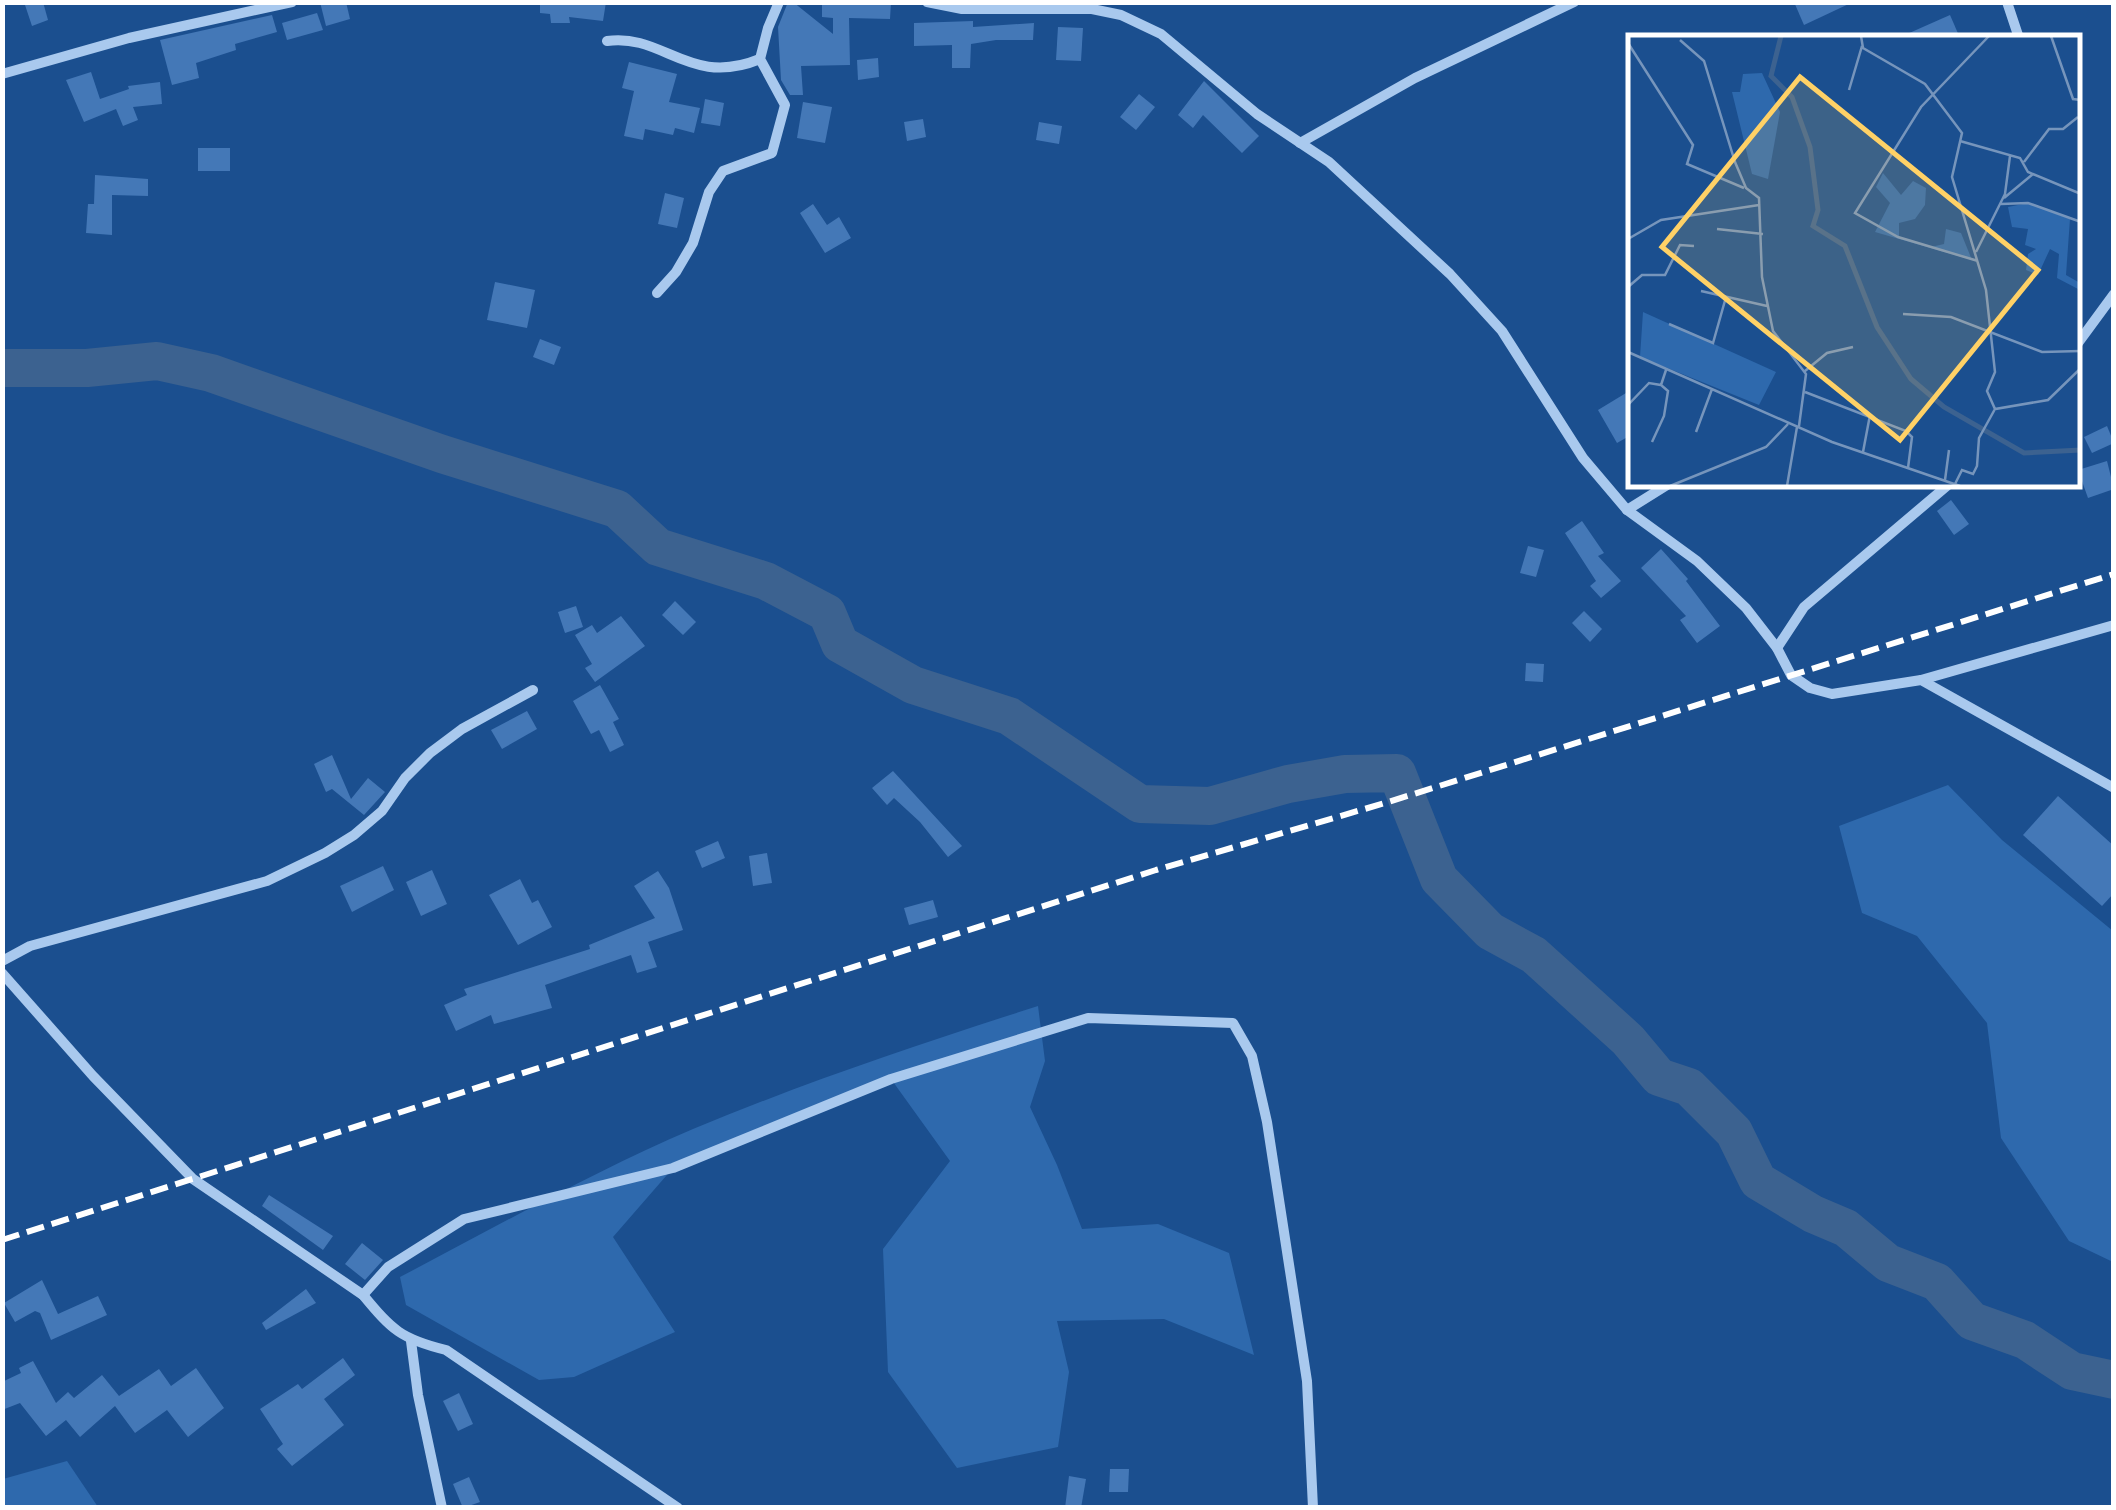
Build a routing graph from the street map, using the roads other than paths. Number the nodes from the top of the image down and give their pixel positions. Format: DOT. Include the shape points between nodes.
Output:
graph roads {
  1 [pos="292,2"];
  2 [pos="779,2"];
  3 [pos="927,2"];
  4 [pos="1574,2"];
  5 [pos="2007,2"];
  6 [pos="272,5"];
  7 [pos="1556,6"];
  8 [pos="2018,35"];
  9 [pos="607,41"];
  10 [pos="760,59"];
  11 [pos="2,74"];
  12 [pos="1300,143"];
  13 [pos="656,293"];
  14 [pos="2114,294"];
  15 [pos="2081,339"];
  16 [pos="1662,488"];
  17 [pos="1944,488"];
  18 [pos="1627,510"];
  19 [pos="2114,624"];
  20 [pos="1777,648"];
  21 [pos="1921,680"];
  22 [pos="533,690"];
  23 [pos="2114,788"];
  24 [pos="2,961"];
  25 [pos="2,973"];
  26 [pos="362,1295"];
  27 [pos="411,1341"];
  28 [pos="442,1508"];
  29 [pos="678,1508"];
  30 [pos="1313,1508"];
  1 -- 6 [label="street"];
  2 -- 10 [label="street"];
  3 -- 12 [label="street" via="1120,15 1161,34"];
  4 -- 7 [label="street"];
  5 -- 8 [label="street"];
  6 -- 11 [label="street"];
  7 -- 12 [label="street"];
  9 -- 10 [label="street" via="623,39 709,70"];
  10 -- 13 [label="street" via="785,106 772,153 723,170 693,242"];
  12 -- 18 [label="street" via="1450,274 1496,325 1582,458"];
  14 -- 15 [label="street"];
  16 -- 18 [label="street"];
  17 -- 20 [label="street" via="1804,607"];
  18 -- 20 [label="street" via="1697,561"];
  19 -- 21 [label="street"];
  20 -- 21 [label="street" via="1791,675 1832,694"];
  21 -- 23 [label="street"];
  22 -- 24 [label="street" via="430,753 382,811 326,853 266,881 30,946"];
  25 -- 26 [label="street" via="192,1179"];
  26 -- 27 [label="street"];
  26 -- 30 [label="street" via="388,1267 464,1219 673,1168 891,1079 1088,1018 1233,1023 1252,1056 1267,1122 1306,1381"];
  27 -- 28 [label="street"];
  27 -- 29 [label="street" via="446,1350"];
}
